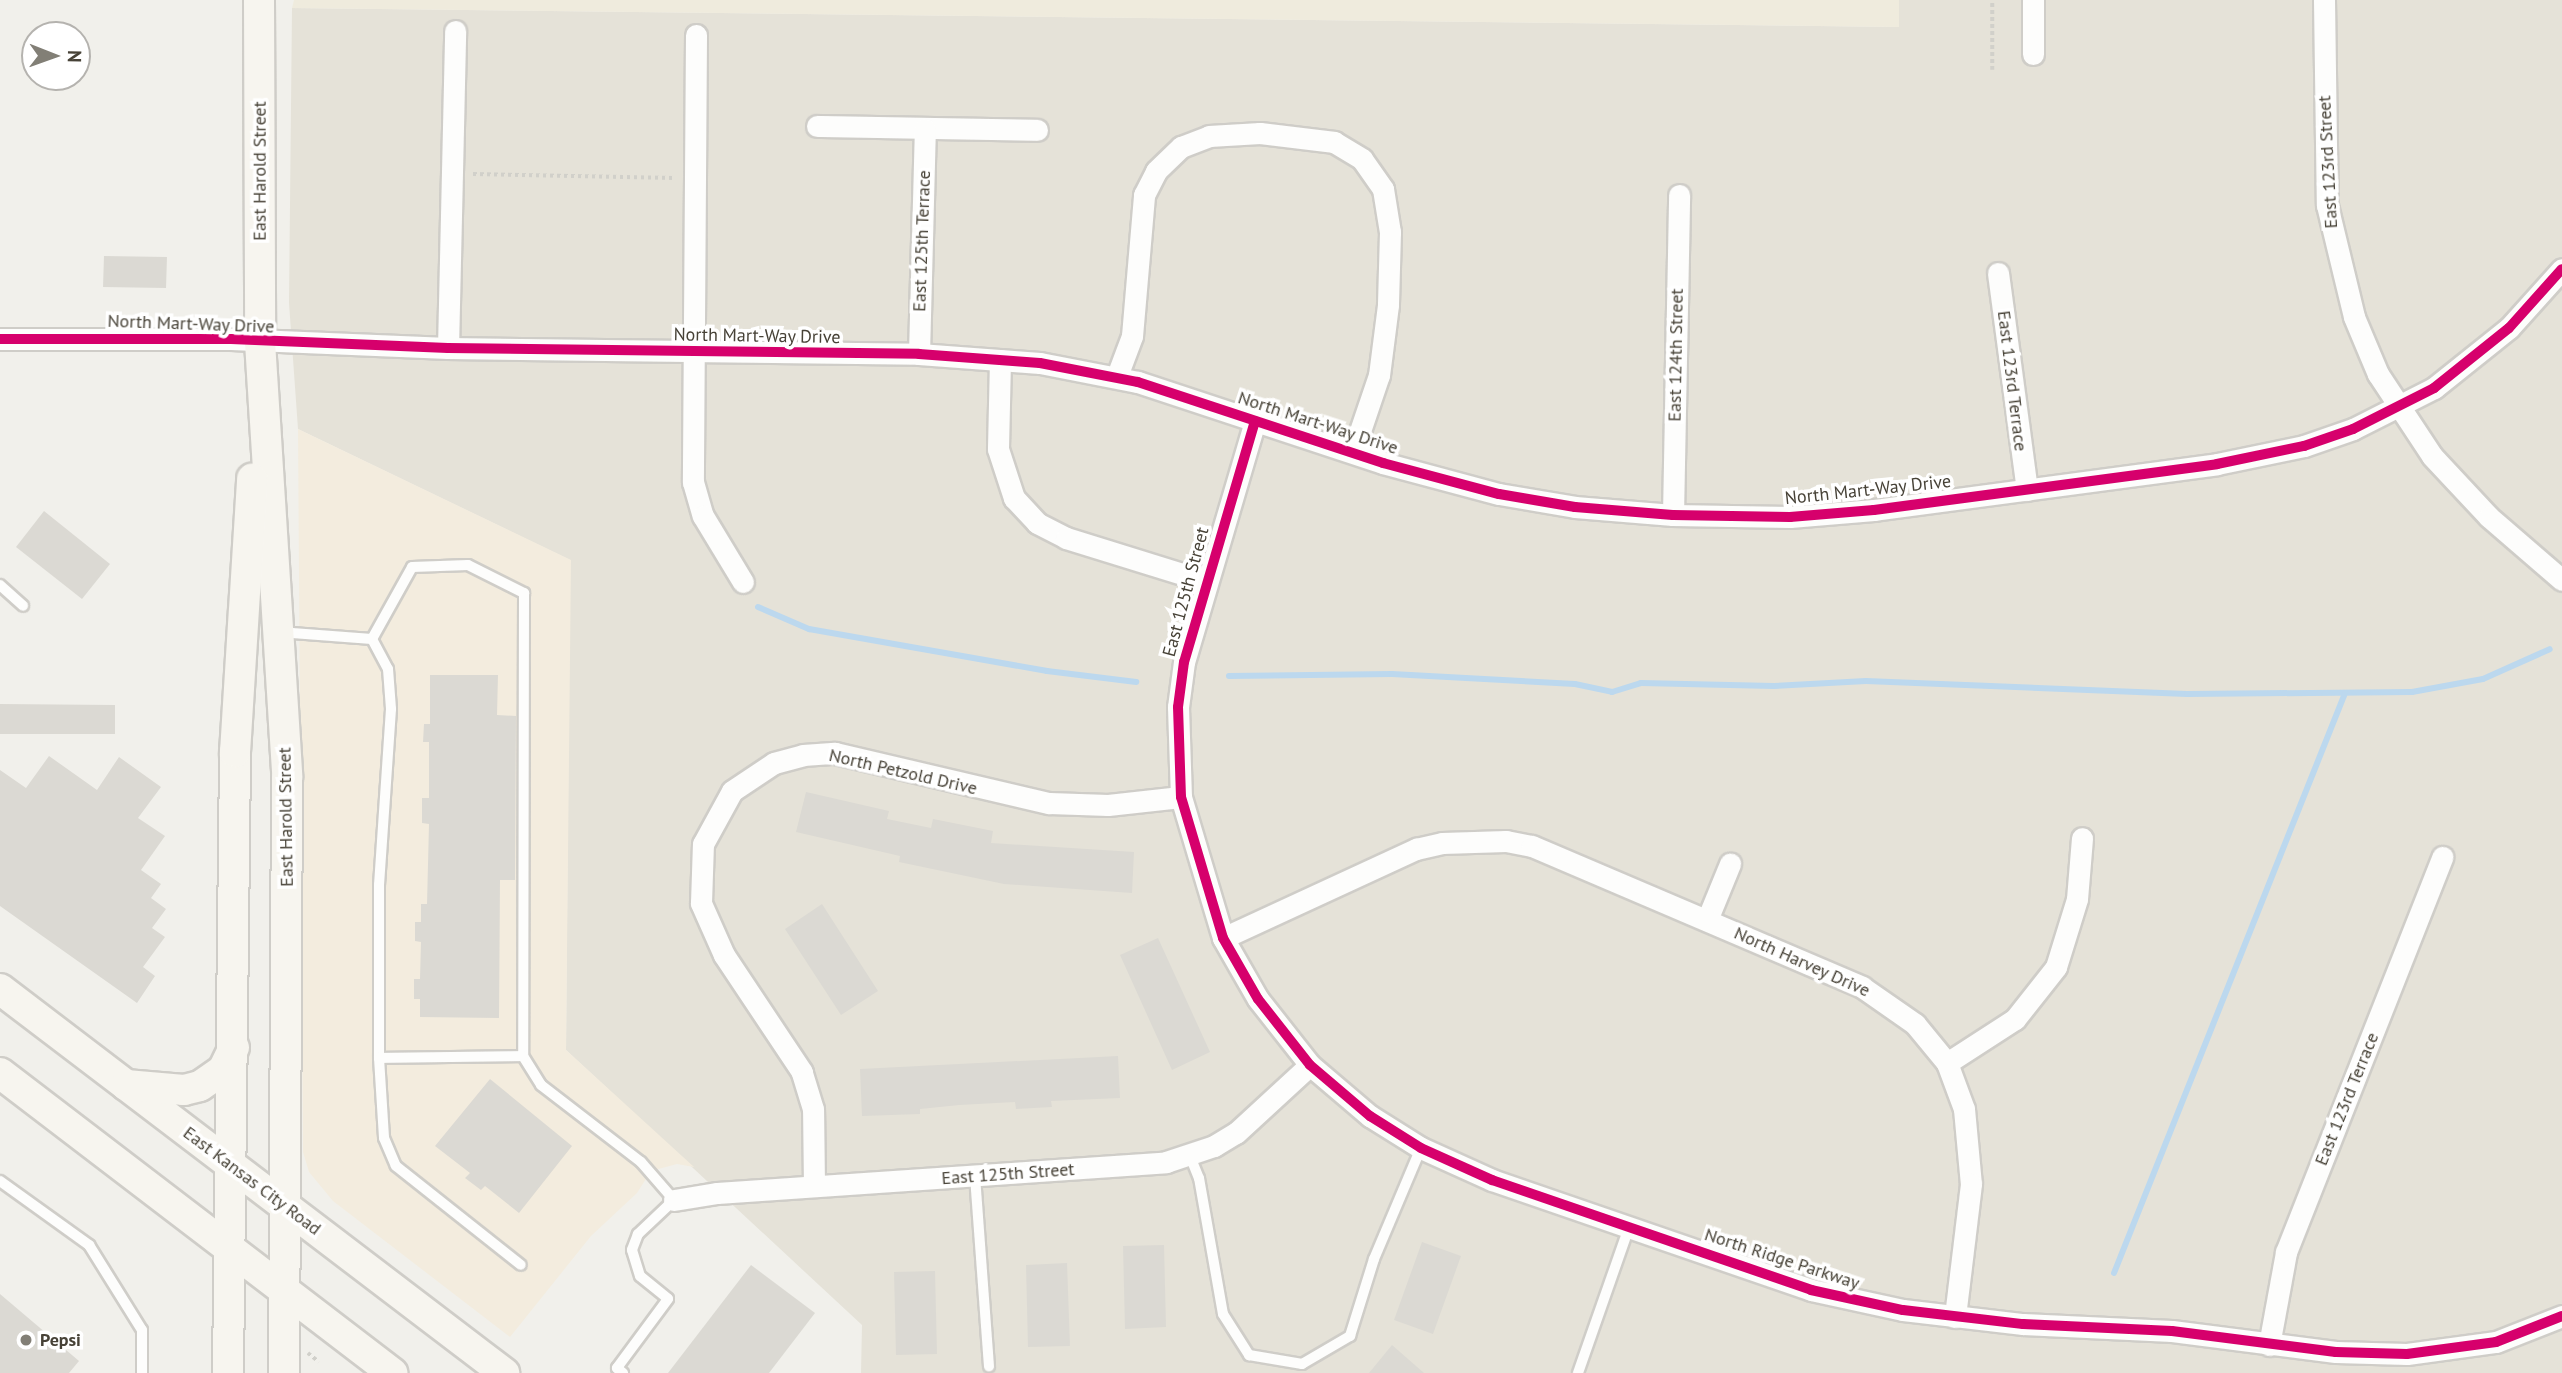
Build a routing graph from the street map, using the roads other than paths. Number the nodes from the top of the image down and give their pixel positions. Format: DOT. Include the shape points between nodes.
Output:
graph roads {
  1 [pos="259,0"];
  2 [pos="2033,0"];
  3 [pos="2324,0"];
  4 [pos="455,31"];
  5 [pos="696,35"];
  6 [pos="2033,54"];
  7 [pos="817,126"];
  8 [pos="925,129"];
  9 [pos="1037,130"];
  10 [pos="1679,195"];
  11 [pos="2562,269"];
  12 [pos="1998,273"];
  13 [pos="0,339"];
  14 [pos="260,342"];
  15 [pos="448,348"];
  16 [pos="692,353"];
  17 [pos="919,354"];
  18 [pos="1000,360"];
  19 [pos="1117,376"];
  20 [pos="2398,406"];
  21 [pos="1255,421"];
  22 [pos="1353,452"];
  23 [pos="2026,490"];
  24 [pos="1673,515"];
  25 [pos="2562,580"];
  26 [pos="1205,581"];
  27 [pos="743,582"];
  28 [pos="0,585"];
  29 [pos="23,606"];
  30 [pos="276,632"];
  31 [pos="372,639"];
  32 [pos="1181,797"];
  33 [pos="2082,838"];
  34 [pos="2442,857"];
  35 [pos="1730,864"];
  36 [pos="1707,920"];
  37 [pos="1223,938"];
  38 [pos="0,989"];
  39 [pos="234,1046"];
  40 [pos="523,1056"];
  41 [pos="379,1058"];
  42 [pos="1947,1063"];
  43 [pos="1310,1065"];
  44 [pos="0,1073"];
  45 [pos="126,1085"];
  46 [pos="1421,1148"];
  47 [pos="1190,1156"];
  48 [pos="233,1166"];
  49 [pos="975,1176"];
  50 [pos="0,1181"];
  51 [pos="814,1186"];
  52 [pos="674,1200"];
  53 [pos="286,1207"];
  54 [pos="1629,1227"];
  55 [pos="231,1251"];
  56 [pos="522,1265"];
  57 [pos="286,1292"];
  58 [pos="2562,1316"];
  59 [pos="1955,1317"];
  60 [pos="2269,1345"];
  61 [pos="989,1366"];
  62 [pos="142,1373"];
  63 [pos="228,1373"];
  64 [pos="284,1373"];
  65 [pos="393,1373"];
  66 [pos="504,1373"];
  67 [pos="623,1373"];
  68 [pos="1578,1373"];
  1 -- 14 [label="main road, East Harold Street"];
  2 -- 6 [label="street"];
  3 -- 20 [label="street, East 123rd Street" via="2324,167 2333,243 2354,317 2378,374"];
  4 -- 15 [label="street"];
  5 -- 16 [label="street, North Mart-Way Drive"];
  7 -- 8 [label="street"];
  8 -- 9 [label="street"];
  8 -- 17 [label="street, East 125th Terrace"];
  10 -- 24 [label="street, East 124th Street"];
  11 -- 20 [label="street, North Mart-Way Drive" via="2509,328 2462,369"];
  12 -- 23 [label="street, East 123rd Terrace"];
  13 -- 14 [label="street, North Mart-Way Drive"];
  14 -- 15 [label="street, North Mart-Way Drive"];
  14 -- 30 [label="main road, East Harold Street"];
  14 -- 39 [label="main road, East Harold Street" via="235,752"];
  15 -- 16 [label="street, North Mart-Way Drive"];
  16 -- 17 [label="street, North Mart-Way Drive"];
  16 -- 27 [label="street, North Mart-Way Drive" via="693,482 703,516"];
  17 -- 18 [label="street, North Mart-Way Drive"];
  18 -- 19 [label="street, North Mart-Way Drive"];
  18 -- 26 [label="street" via="998,449 1014,498 1037,523 1066,538"];
  19 -- 21 [label="street, North Mart-Way Drive"];
  19 -- 22 [label="street" via="1132,336 1144,195 1156,171 1181,147 1209,136 1260,133 1334,142 1362,159 1383,189 1390,232 1388,305 1379,375"];
  20 -- 23 [label="street, North Mart-Way Drive" via="2353,429 2264,456"];
  20 -- 25 [label="street, East 123rd Street" via="2459,488"];
  21 -- 22 [label="street, North Mart-Way Drive"];
  21 -- 26 [label="street, East 125th Street"];
  22 -- 24 [label="street, North Mart-Way Drive" via="1499,494 1576,507"];
  23 -- 24 [label="street, North Mart-Way Drive" via="1790,517"];
  26 -- 32 [label="street, East 125th Street" via="1181,684"];
  28 -- 29 [label="lane"];
  30 -- 31 [label="lane"];
  30 -- 53 [label="main road, East Harold Street" via="287,777"];
  31 -- 40 [label="lane" via="412,567 468,565 524,593"];
  31 -- 41 [label="lane" via="388,669 391,709 379,885"];
  32 -- 37 [label="street, East 125th Street"];
  32 -- 51 [label="street, North Petzold Drive" via="1108,806 1049,803 835,754 803,755 774,763 732,791 703,844 701,903 724,955 802,1072 813,1109"];
  33 -- 42 [label="street" via="2077,899 2056,967 2015,1018 1990,1039"];
  34 -- 60 [label="street, East 123rd Terrace" via="2286,1252"];
  35 -- 36 [label="street"];
  36 -- 37 [label="street, North Harvey Drive" via="1532,846 1480,839 1416,849"];
  36 -- 42 [label="street, North Harvey Drive" via="1884,999 1915,1024"];
  37 -- 43 [label="street, North Ridge Parkway" via="1258,999"];
  38 -- 45 [label="main road, East Kansas City Road"];
  39 -- 45 [label="main road" via="223,1070 201,1086 184,1090"];
  39 -- 48 [label="main road, East Harold Street"];
  40 -- 41 [label="lane"];
  40 -- 52 [label="lane" via="541,1085 641,1162"];
  41 -- 56 [label="lane" via="384,1139 396,1166"];
  42 -- 59 [label="street, North Harvey Drive" via="1964,1109 1971,1147 1972,1184"];
  43 -- 46 [label="street, North Ridge Parkway" via="1370,1116"];
  43 -- 47 [label="street, East 125th Street" via="1236,1133"];
  44 -- 55 [label="main road"];
  45 -- 48 [label="main road, East Kansas City Road"];
  46 -- 47 [label="lane" via="1374,1259 1350,1336 1302,1364 1249,1354 1223,1314 1199,1178"];
  46 -- 54 [label="street, North Ridge Parkway" via="1492,1180"];
  47 -- 49 [label="street, East 125th Street" via="1166,1162"];
  48 -- 53 [label="main road, East Kansas City Road"];
  48 -- 55 [label="main road, East Harold Street"];
  49 -- 51 [label="street, East 125th Street"];
  49 -- 61 [label="lane"];
  50 -- 62 [label="lane" via="89,1245 142,1329"];
  51 -- 52 [label="street, East 125th Street"];
  52 -- 67 [label="lane" via="638,1234 632,1250 640,1276 668,1299 617,1368"];
  53 -- 57 [label="main road, East Harold Street"];
  53 -- 66 [label="main road, East Kansas City Road"];
  54 -- 59 [label="street, North Ridge Parkway" via="1811,1290"];
  54 -- 68 [label="lane"];
  55 -- 57 [label="main road"];
  55 -- 63 [label="main road, East Harold Street"];
  57 -- 64 [label="main road, East Harold Street"];
  57 -- 65 [label="main road"];
  58 -- 60 [label="street, North Ridge Parkway" via="2496,1342 2453,1351 2407,1354"];
  59 -- 60 [label="street, North Ridge Parkway" via="2120,1326"];
}
